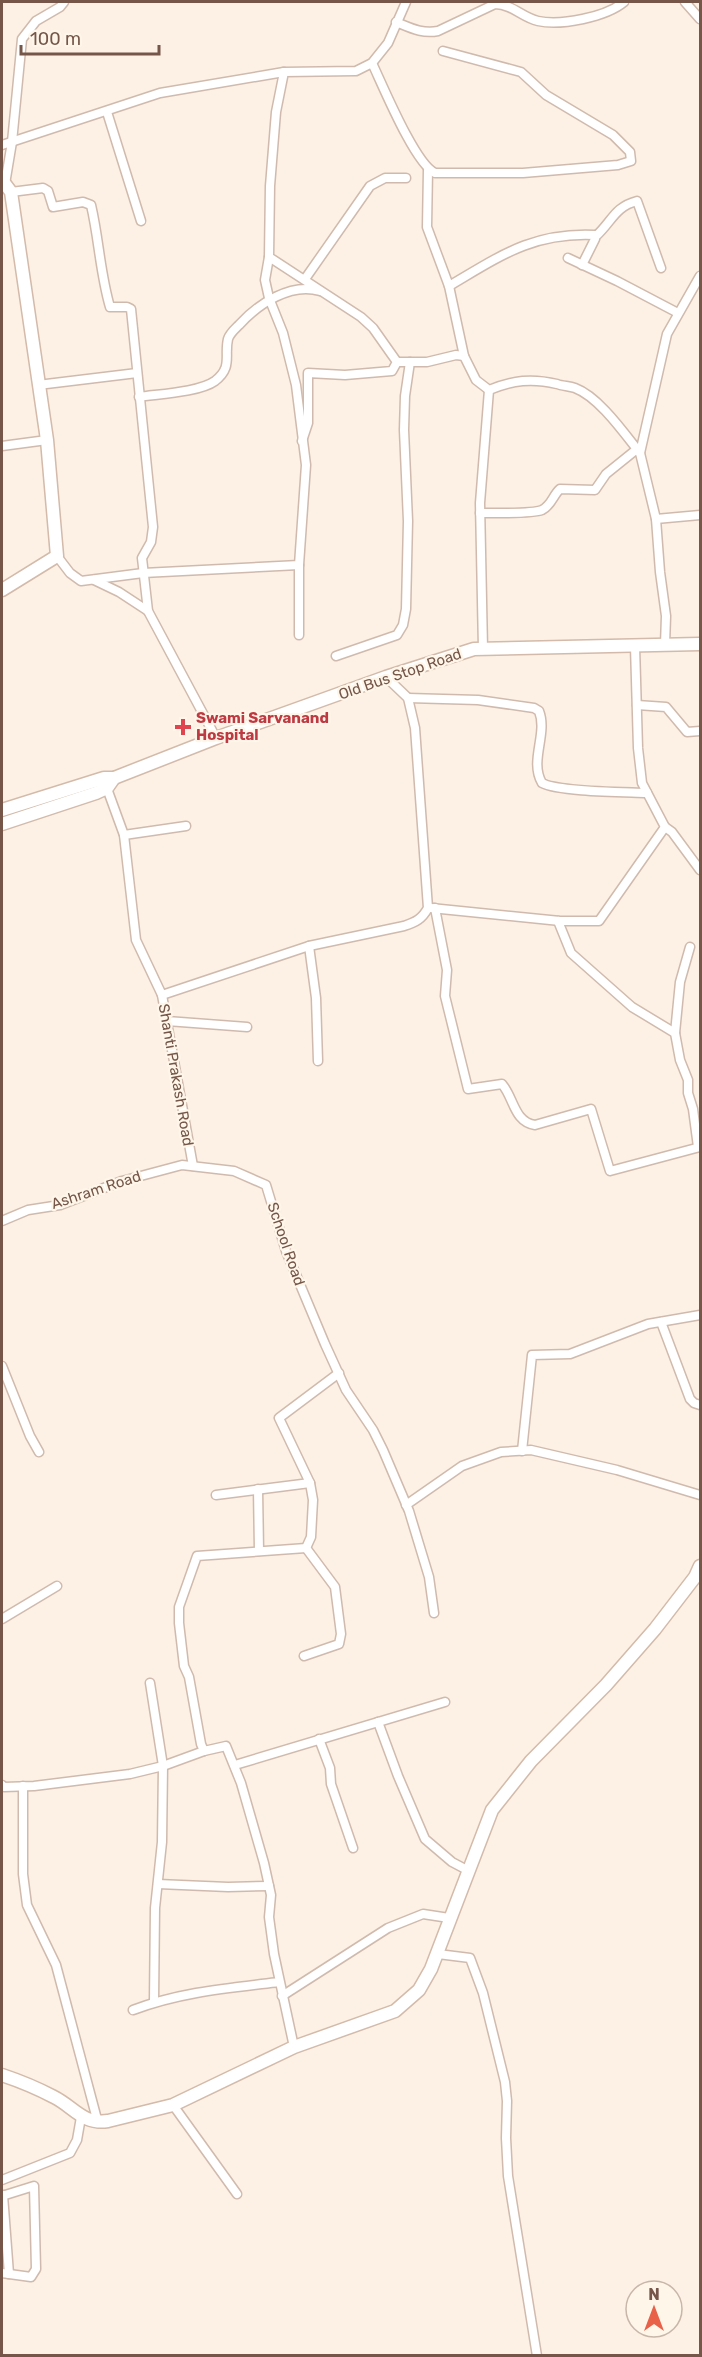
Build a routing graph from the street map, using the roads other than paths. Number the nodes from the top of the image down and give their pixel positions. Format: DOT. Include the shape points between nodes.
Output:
graph roads {
  1 [pos="64,2"];
  2 [pos="405,2"];
  3 [pos="624,2"];
  4 [pos="685,2"];
  5 [pos="700,19"];
  6 [pos="396,21"];
  7 [pos="443,51"];
  8 [pos="372,63"];
  9 [pos="284,72"];
  10 [pos="107,112"];
  11 [pos="12,142"];
  12 [pos="2,145"];
  13 [pos="428,170"];
  14 [pos="406,177"];
  15 [pos="6,185"];
  16 [pos="141,220"];
  17 [pos="595,237"];
  18 [pos="269,257"];
  19 [pos="568,258"];
  20 [pos="582,265"];
  21 [pos="661,267"];
  22 [pos="700,276"];
  23 [pos="305,279"];
  24 [pos="449,286"];
  25 [pos="694,287"];
  26 [pos="326,293"];
  27 [pos="700,297"];
  28 [pos="269,298"];
  29 [pos="678,313"];
  30 [pos="464,356"];
  31 [pos="397,362"];
  32 [pos="410,362"];
  33 [pos="137,373"];
  34 [pos="38,385"];
  35 [pos="489,390"];
  36 [pos="139,397"];
  37 [pos="47,440"];
  38 [pos="302,441"];
  39 [pos="2,446"];
  40 [pos="638,451"];
  41 [pos="480,513"];
  42 [pos="700,515"];
  43 [pos="656,519"];
  44 [pos="57,556"];
  45 [pos="299,565"];
  46 [pos="143,573"];
  47 [pos="94,580"];
  48 [pos="2,590"];
  49 [pos="148,611"];
  50 [pos="299,635"];
  51 [pos="700,644"];
  52 [pos="665,645"];
  53 [pos="635,646"];
  54 [pos="483,649"];
  55 [pos="336,656"];
  56 [pos="386,677"];
  57 [pos="408,698"];
  58 [pos="638,705"];
  59 [pos="700,731"];
  60 [pos="216,738"];
  61 [pos="108,781"];
  62 [pos="647,793"];
  63 [pos="2,810"];
  64 [pos="2,824"];
  65 [pos="186,826"];
  66 [pos="665,827"];
  67 [pos="124,835"];
  68 [pos="700,870"];
  69 [pos="432,908"];
  70 [pos="558,921"];
  71 [pos="309,946"];
  72 [pos="690,947"];
  73 [pos="162,995"];
  74 [pos="167,1021"];
  75 [pos="247,1027"];
  76 [pos="675,1033"];
  77 [pos="318,1061"];
  78 [pos="699,1147"];
  79 [pos="192,1166"];
  80 [pos="2,1221"];
  81 [pos="700,1315"];
  82 [pos="661,1322"];
  83 [pos="2,1366"];
  84 [pos="339,1372"];
  85 [pos="700,1405"];
  86 [pos="522,1450"];
  87 [pos="39,1452"];
  88 [pos="309,1483"];
  89 [pos="258,1489"];
  90 [pos="216,1495"];
  91 [pos="700,1495"];
  92 [pos="406,1504"];
  93 [pos="306,1548"];
  94 [pos="259,1551"];
  95 [pos="700,1566"];
  96 [pos="57,1586"];
  97 [pos="434,1613"];
  98 [pos="2,1619"];
  99 [pos="304,1656"];
  100 [pos="150,1683"];
  101 [pos="445,1702"];
  102 [pos="378,1722"];
  103 [pos="319,1739"];
  104 [pos="204,1751"];
  105 [pos="235,1765"];
  106 [pos="163,1766"];
  107 [pos="2,1785"];
  108 [pos="23,1786"];
  109 [pos="353,1848"];
  110 [pos="469,1871"];
  111 [pos="158,1884"];
  112 [pos="269,1886"];
  113 [pos="449,1918"];
  114 [pos="438,1954"];
  115 [pos="279,1982"];
  116 [pos="282,1996"];
  117 [pos="154,2002"];
  118 [pos="133,2010"];
  119 [pos="294,2047"];
  120 [pos="2,2075"];
  121 [pos="173,2105"];
  122 [pos="81,2117"];
  123 [pos="98,2123"];
  124 [pos="2,2180"];
  125 [pos="237,2194"];
  126 [pos="2,2196"];
  127 [pos="5,2273"];
  128 [pos="537,2355"];
  1 -- 11 [label="street" via="36,21 22,39"];
  2 -- 6 [label="street"];
  3 -- 6 [label="street" via="599,15 556,22 539,21 504,4 495,4 438,31 419,31"];
  4 -- 5 [label="street"];
  6 -- 8 [label="street" via="388,43"];
  7 -- 13 [label="street" via="521,72 546,95 613,135 632,157 618,165 522,173 453,175"];
  8 -- 9 [label="street" via="356,71"];
  8 -- 13 [label="street"];
  9 -- 10 [label="street" via="160,93"];
  9 -- 18 [label="street" via="276,112 270,186"];
  10 -- 11 [label="street"];
  10 -- 16 [label="street"];
  11 -- 12 [label="street"];
  11 -- 15 [label="street"];
  13 -- 24 [label="street" via="427,227"];
  14 -- 23 [label="street" via="385,178 370,186"];
  15 -- 33 [label="street" via="43,188 48,191 53,207 83,202 91,205 110,307 130,309"];
  15 -- 34 [label="street"];
  17 -- 20 [label="street"];
  17 -- 21 [label="street" via="619,208 637,201"];
  17 -- 24 [label="street" via="550,237 520,245"];
  18 -- 23 [label="street"];
  18 -- 28 [label="street" via="265,280"];
  19 -- 20 [label="street"];
  20 -- 29 [label="street"];
  22 -- 25 [label="street"];
  23 -- 26 [label="street"];
  24 -- 30 [label="street"];
  25 -- 27 [label="street"];
  25 -- 29 [label="street"];
  26 -- 28 [label="street" via="301,290"];
  26 -- 31 [label="street" via="373,328"];
  28 -- 36 [label="street" via="230,334 227,364 214,382"];
  28 -- 38 [label="street" via="296,385"];
  29 -- 40 [label="street" via="667,334"];
  30 -- 32 [label="street"];
  30 -- 35 [label="street" via="476,380"];
  31 -- 32 [label="street"];
  31 -- 38 [label="street" via="392,371 308,373 308,423"];
  32 -- 55 [label="street" via="405,396 408,521 404,625 397,634"];
  33 -- 34 [label="street"];
  33 -- 36 [label="street"];
  34 -- 37 [label="street"];
  35 -- 40 [label="street" via="509,382 536,379 575,388 617,424"];
  35 -- 41 [label="street"];
  36 -- 46 [label="street" via="153,527 151,542 142,558"];
  37 -- 39 [label="street"];
  37 -- 44 [label="street"];
  38 -- 45 [label="street" via="306,465"];
  40 -- 41 [label="street" via="606,474 595,490 560,489 541,510"];
  40 -- 43 [label="street"];
  41 -- 54 [label="street"];
  42 -- 43 [label="street"];
  43 -- 52 [label="street" via="666,616"];
  44 -- 47 [label="street" via="81,581"];
  44 -- 48 [label="street"];
  45 -- 46 [label="street"];
  45 -- 50 [label="street"];
  46 -- 47 [label="street"];
  46 -- 49 [label="street"];
  47 -- 49 [label="street"];
  49 -- 60 [label="street"];
  51 -- 52 [label="street, Old Bus Stop Road"];
  52 -- 53 [label="street, Old Bus Stop Road"];
  53 -- 54 [label="street, Old Bus Stop Road"];
  53 -- 58 [label="street"];
  54 -- 56 [label="street, Old Bus Stop Road"];
  56 -- 57 [label="street"];
  56 -- 60 [label="street, Old Bus Stop Road"];
  57 -- 62 [label="street" via="478,700 534,708 542,721 537,768 542,783"];
  57 -- 69 [label="street" via="417,750"];
  58 -- 59 [label="street" via="666,707 687,732"];
  58 -- 62 [label="street" via="638,748"];
  60 -- 61 [label="street, Old Bus Stop Road"];
  61 -- 63 [label="street"];
  61 -- 64 [label="street"];
  61 -- 67 [label="street, Shanti Prakash Road"];
  62 -- 66 [label="street"];
  65 -- 67 [label="street"];
  66 -- 68 [label="street"];
  66 -- 70 [label="street" via="599,921"];
  67 -- 73 [label="street, Shanti Prakash Road" via="136,940"];
  69 -- 70 [label="street"];
  69 -- 71 [label="street" via="411,924"];
  69 -- 78 [label="street" via="447,970 445,996 468,1089 502,1084 520,1119 535,1125 591,1108 610,1171"];
  70 -- 76 [label="street" via="570,952 632,1007"];
  71 -- 73 [label="street"];
  71 -- 77 [label="street"];
  72 -- 76 [label="street" via="680,982"];
  73 -- 74 [label="street, Shanti Prakash Road"];
  74 -- 75 [label="street"];
  74 -- 79 [label="street, Shanti Prakash Road"];
  76 -- 78 [label="street" via="688,1080 687,1093"];
  79 -- 80 [label="street, Ashram Road" via="159,1170"];
  79 -- 84 [label="street, School Road" via="234,1171 266,1185 286,1251"];
  81 -- 82 [label="street"];
  82 -- 85 [label="street" via="690,1399"];
  82 -- 86 [label="street" via="570,1354 532,1355"];
  83 -- 87 [label="street"];
  84 -- 88 [label="street" via="279,1418"];
  84 -- 92 [label="street, School Road" via="346,1390 373,1430"];
  86 -- 91 [label="street" via="617,1470"];
  86 -- 92 [label="street" via="501,1452 462,1466"];
  88 -- 89 [label="street"];
  88 -- 93 [label="street" via="313,1500"];
  89 -- 90 [label="street"];
  89 -- 94 [label="street"];
  92 -- 97 [label="street, School Road" via="429,1577"];
  93 -- 94 [label="street"];
  93 -- 99 [label="street" via="335,1587 341,1634 339,1644"];
  94 -- 104 [label="street" via="197,1557 179,1607 183,1658"];
  95 -- 110 [label="street" via="655,1629 509,1786 492,1810"];
  96 -- 98 [label="street"];
  100 -- 106 [label="street"];
  101 -- 102 [label="street"];
  102 -- 103 [label="street"];
  102 -- 110 [label="street" via="425,1839"];
  103 -- 105 [label="street"];
  103 -- 109 [label="street"];
  104 -- 105 [label="street" via="226,1746"];
  104 -- 106 [label="street"];
  105 -- 112 [label="street"];
  106 -- 108 [label="street" via="130,1774"];
  106 -- 111 [label="street"];
  107 -- 108 [label="street"];
  108 -- 123 [label="street" via="22,1874 27,1905 56,1965"];
  110 -- 113 [label="street"];
  111 -- 112 [label="street"];
  111 -- 117 [label="street"];
  112 -- 115 [label="street" via="269,1917"];
  113 -- 114 [label="street"];
  113 -- 116 [label="street" via="423,1914 388,1928"];
  114 -- 119 [label="street" via="419,1990 395,2011"];
  114 -- 128 [label="street" via="470,1958 489,2016 505,2082 508,2176"];
  115 -- 116 [label="street"];
  115 -- 117 [label="street"];
  116 -- 119 [label="street"];
  117 -- 118 [label="street"];
  119 -- 121 [label="street"];
  120 -- 122 [label="street" via="57,2098"];
  121 -- 123 [label="street"];
  121 -- 125 [label="street"];
  122 -- 123 [label="street"];
  122 -- 124 [label="street" via="70,2153"];
  126 -- 127 [label="street"];
  126 -- 127 [label="street" via="34,2186 36,2269 31,2277"];
}
